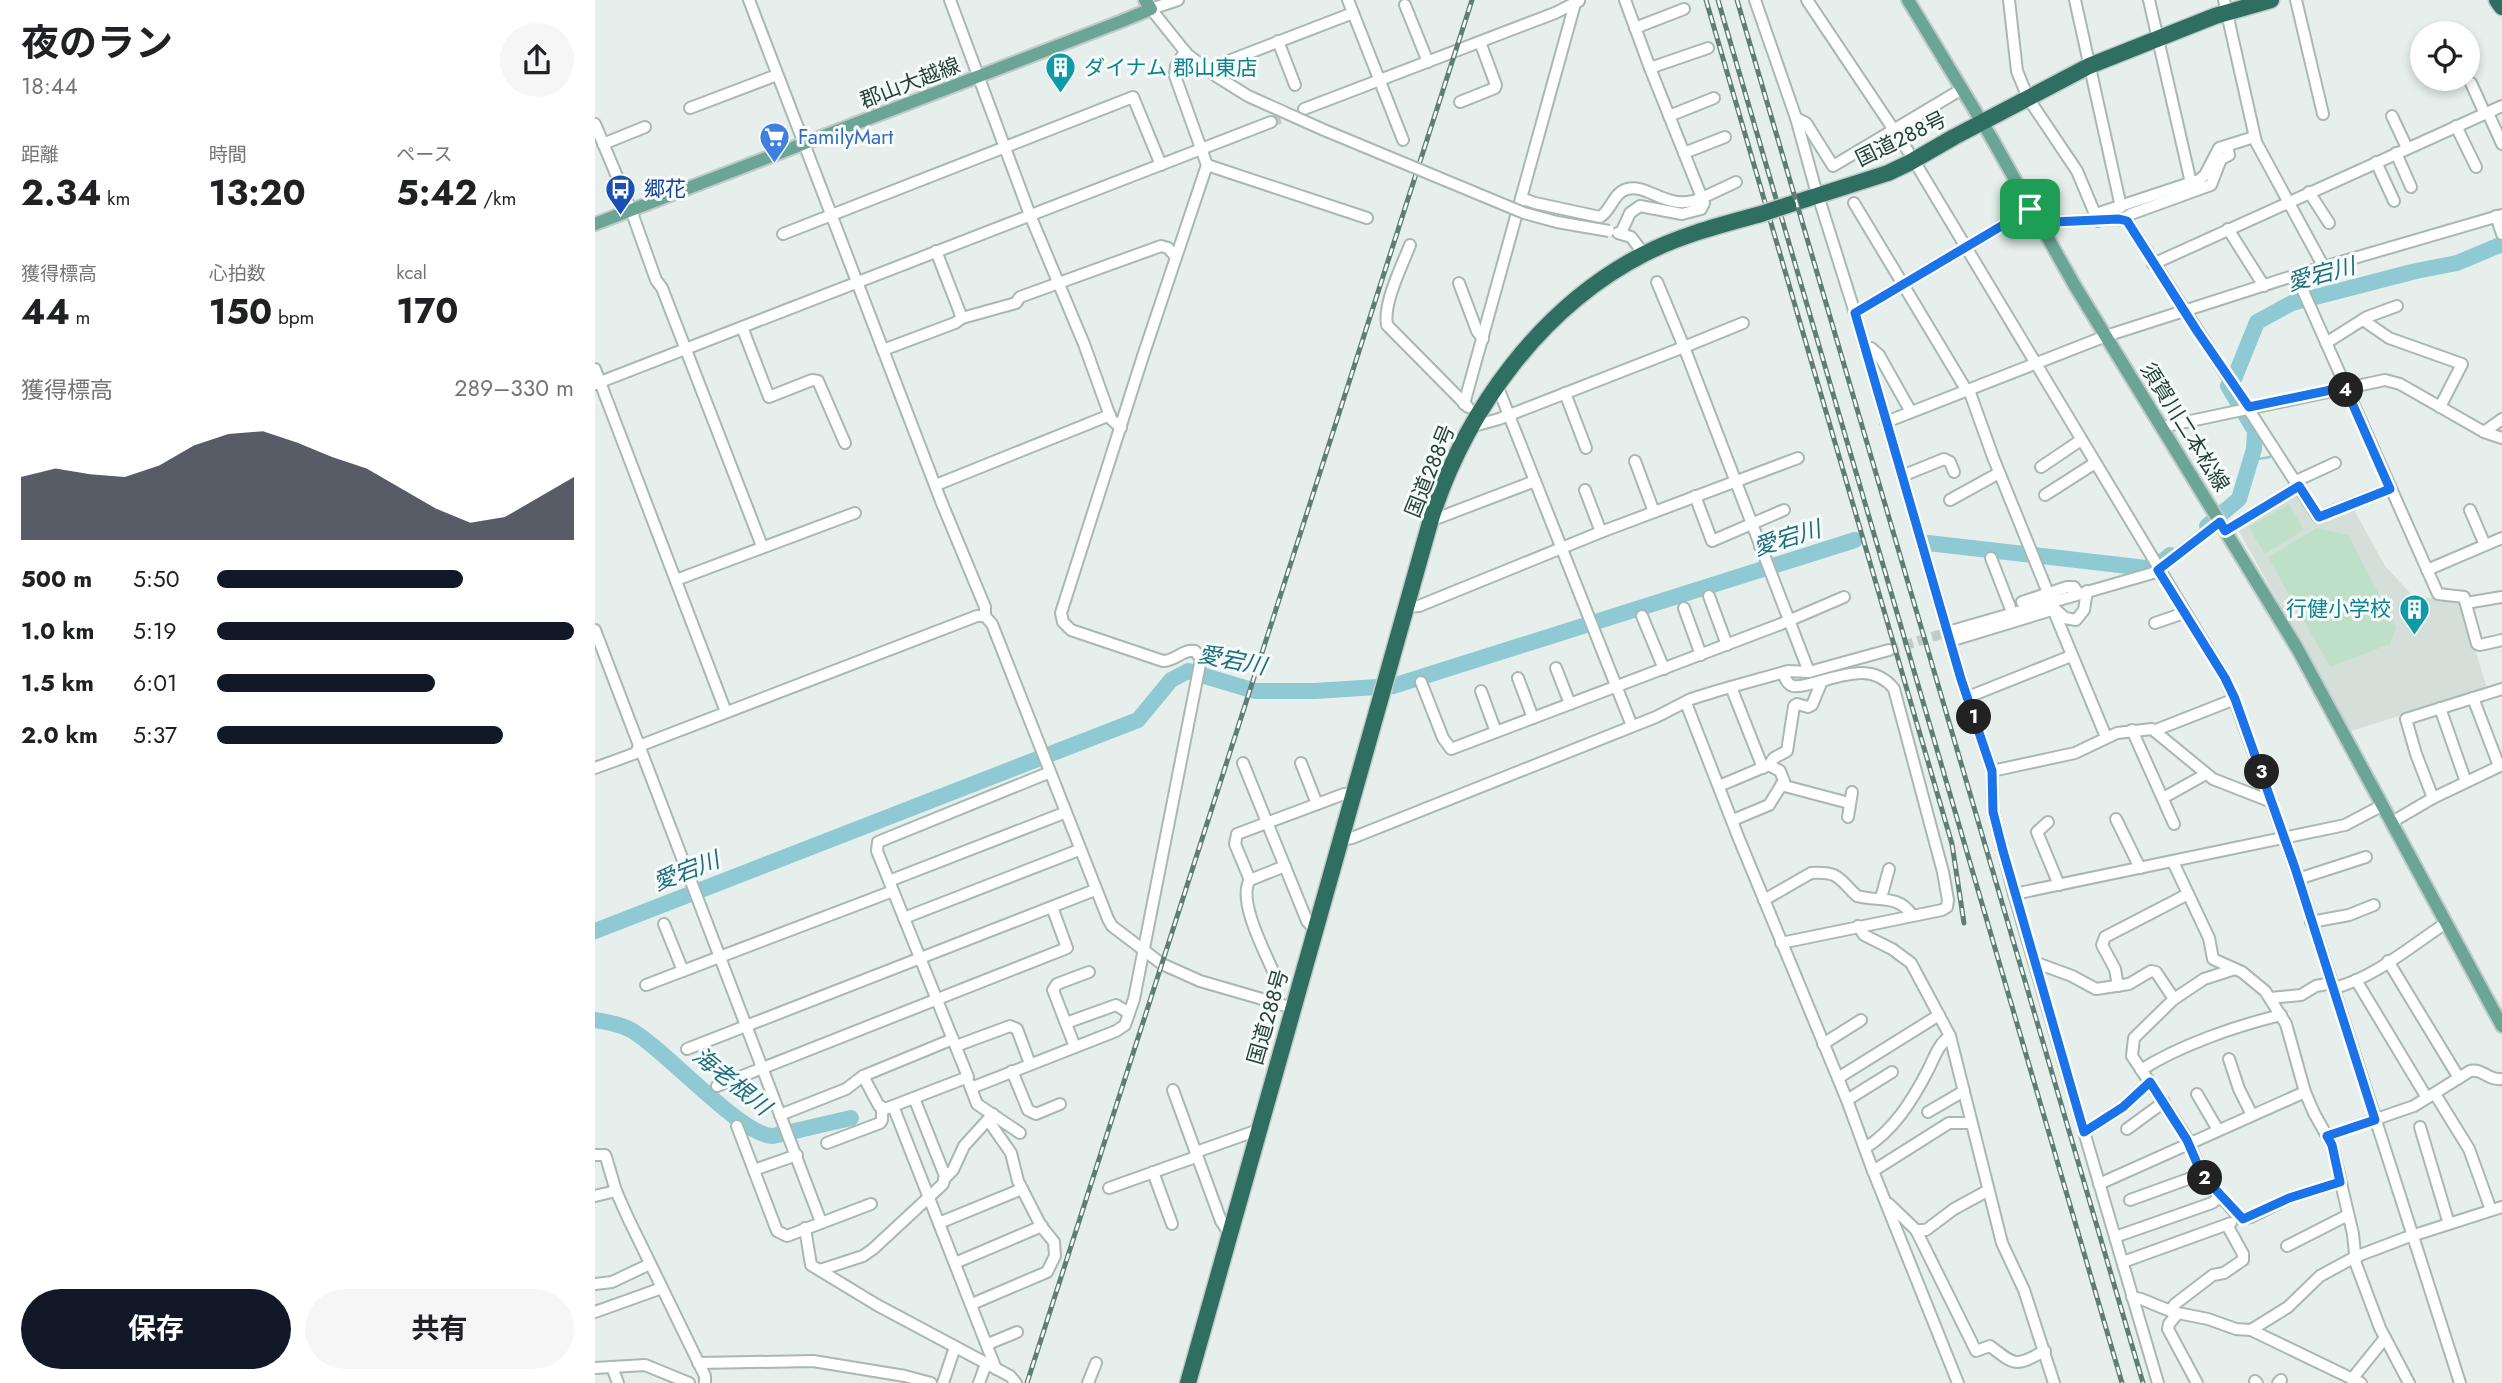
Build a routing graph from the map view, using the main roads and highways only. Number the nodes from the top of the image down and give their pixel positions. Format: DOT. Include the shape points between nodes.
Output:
graph roads {
  1 [pos="1908,0"];
  2 [pos="2271,0"];
  3 [pos="2497,0"];
  4 [pos="1148,4"];
  5 [pos="2225,7"];
  6 [pos="2502,7"];
  7 [pos="1982,123"];
  8 [pos="595,224"];
  9 [pos="2502,1025"];
  10 [pos="1190,1381"];
  1 -- 7 [label="main road, 須賀川二本松線"];
  2 -- 5 [label="highway, 国道288号"];
  3 -- 6 [label="highway"];
  4 -- 8 [label="main road, 郡山大越線" via="980,76"];
  5 -- 7 [label="highway, 国道288号" via="2089,66"];
  7 -- 9 [label="main road, 須賀川二本松線" via="2039,225 2297,648"];
  7 -- 10 [label="highway, 国道288号, bridge" via="1888,173 1689,235 1644,254 1586,293 1535,340 1473,422 1451,462 1431,519"];
}
